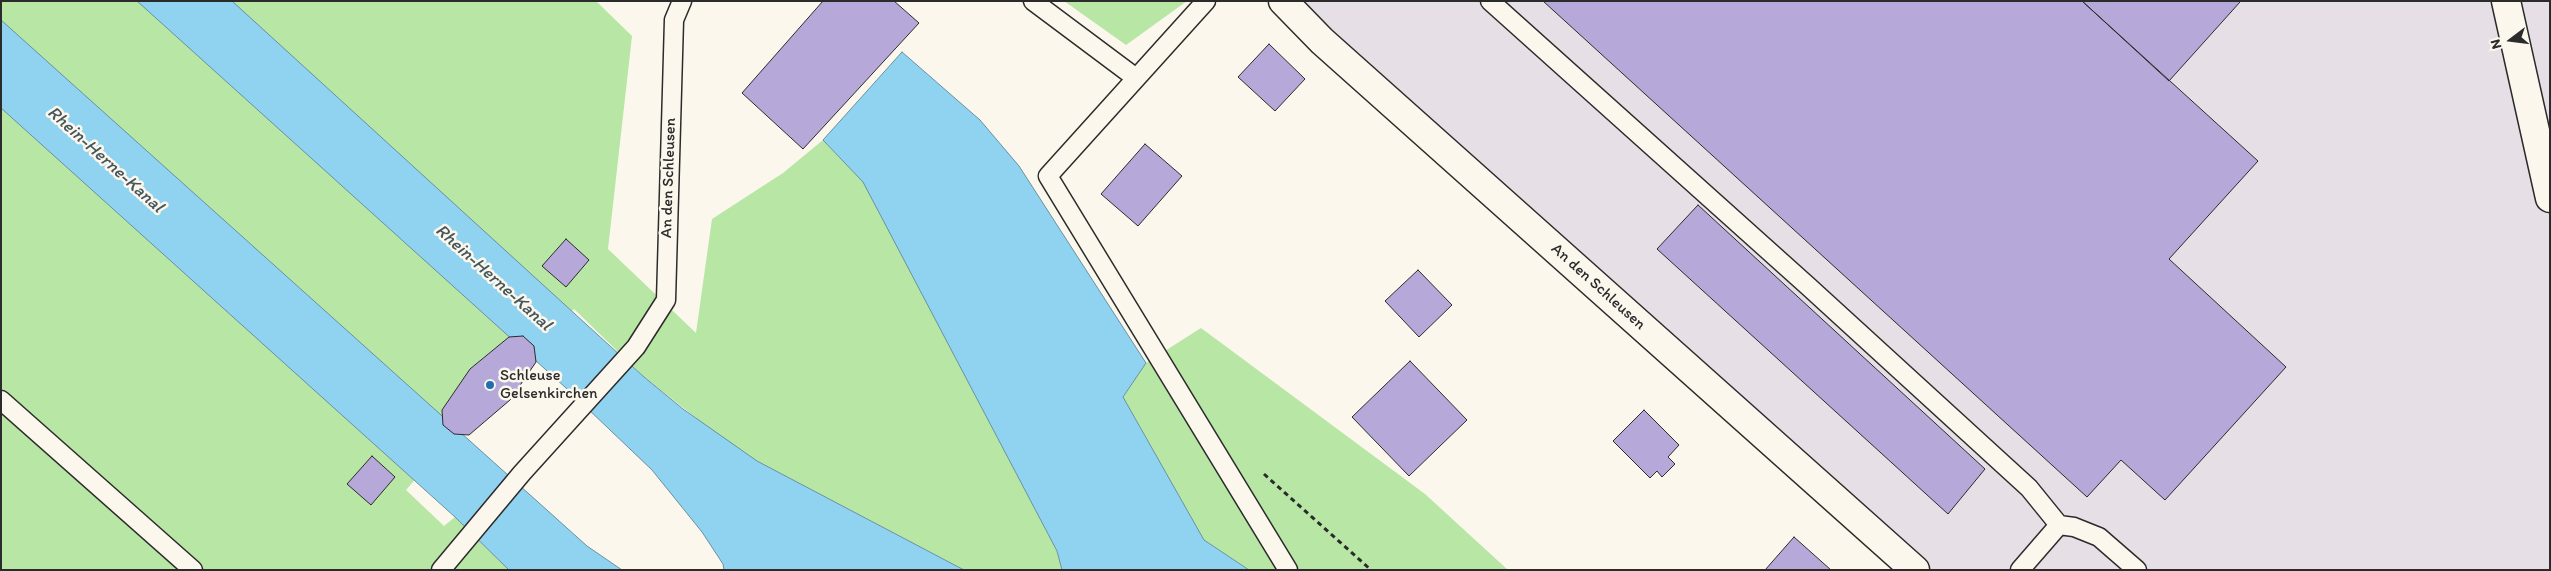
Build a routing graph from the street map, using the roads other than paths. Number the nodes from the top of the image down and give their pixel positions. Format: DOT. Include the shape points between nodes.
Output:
graph roads {
  1 [pos="682,1"];
  2 [pos="1033,1"];
  3 [pos="1206,1"];
  4 [pos="1283,1"];
  5 [pos="1490,1"];
  6 [pos="2506,1"];
  7 [pos="1136,78"];
  8 [pos="2550,198"];
  9 [pos="1,400"];
  10 [pos="2059,525"];
  11 [pos="193,570"];
  12 [pos="440,570"];
  13 [pos="1288,570"];
  14 [pos="1915,570"];
  15 [pos="2020,570"];
  16 [pos="2137,570"];
  1 -- 12 [label="lane, An den Schleusen" via="674,20 666,300 636,347"];
  2 -- 7 [label="lane"];
  3 -- 7 [label="lane"];
  4 -- 14 [label="street, An den Schleusen" via="1322,41"];
  5 -- 10 [label="lane" via="2022,482"];
  6 -- 8 [label="street"];
  7 -- 13 [label="lane" via="1048,176"];
  9 -- 11 [label="lane"];
  10 -- 15 [label="lane"];
  10 -- 16 [label="lane" via="2099,537"];
}
